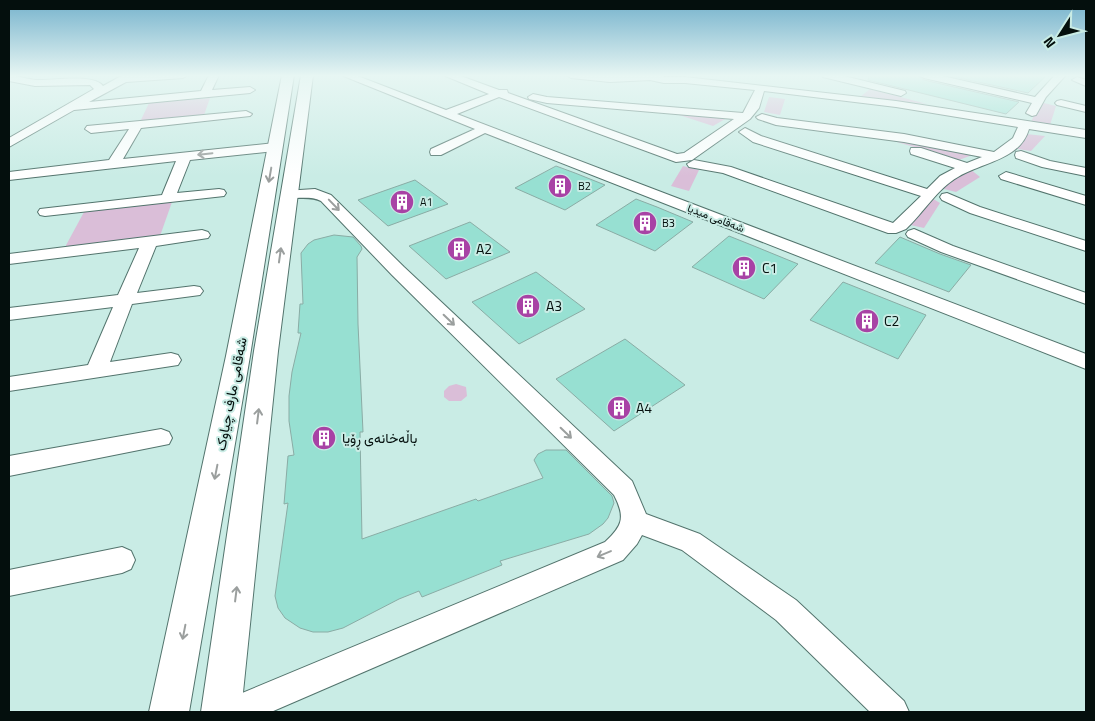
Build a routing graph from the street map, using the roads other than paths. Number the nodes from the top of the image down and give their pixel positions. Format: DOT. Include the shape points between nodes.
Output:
graph roads {
  1 [pos="69,109"];
  2 [pos="292,109"];
  3 [pos="434,109"];
  4 [pos="452,109"];
  5 [pos="554,109"];
  6 [pos="652,109"];
  7 [pos="657,109"];
  8 [pos="752,109"];
  9 [pos="905,109"];
  10 [pos="913,109"];
  11 [pos="958,109"];
  12 [pos="1034,109"];
  13 [pos="443,112"];
  14 [pos="246,114"];
  15 [pos="746,117"];
  16 [pos="762,117"];
  17 [pos="994,119"];
  18 [pos="137,124"];
  19 [pos="1024,126"];
  20 [pos="91,129"];
  21 [pos="485,129"];
  22 [pos="713,129"];
  23 [pos="846,130"];
  24 [pos="744,132"];
  25 [pos="1086,134"];
  26 [pos="1086,140"];
  27 [pos="9,143"];
  28 [pos="275,147"];
  29 [pos="436,152"];
  30 [pos="1021,155"];
  31 [pos="185,156"];
  32 [pos="996,156"];
  33 [pos="114,163"];
  34 [pos="694,164"];
  35 [pos="966,167"];
  36 [pos="60,169"];
  37 [pos="9,170"];
  38 [pos="1086,172"];
  39 [pos="9,176"];
  40 [pos="1006,176"];
  41 [pos="219,193"];
  42 [pos="289,194"];
  43 [pos="929,194"];
  44 [pos="947,197"];
  45 [pos="168,198"];
  46 [pos="1086,201"];
  47 [pos="45,212"];
  48 [pos="914,234"];
  49 [pos="202,235"];
  50 [pos="149,242"];
  51 [pos="1086,246"];
  52 [pos="9,259"];
  53 [pos="194,291"];
  54 [pos="124,300"];
  55 [pos="1086,300"];
  56 [pos="9,314"];
  57 [pos="266,351"];
  58 [pos="238,356"];
  59 [pos="171,360"];
  60 [pos="1086,362"];
  61 [pos="96,371"];
  62 [pos="9,384"];
  63 [pos="161,438"];
  64 [pos="9,466"];
  65 [pos="634,521"];
  66 [pos="122,560"];
  67 [pos="9,583"];
  68 [pos="168,712"];
  69 [pos="221,712"];
  70 [pos="234,712"];
  71 [pos="893,712"];
  1 -- 27 [label="street"];
  2 -- 28 [label="street, شەقامی مارف چیاوک"];
  2 -- 42 [label="street, شەقامی مارف چیاوک"];
  3 -- 13 [label="street, شەقامی میدیا"];
  4 -- 13 [label="street"];
  5 -- 22 [label="street" via="676,158 687,157"];
  6 -- 22 [label="street"];
  7 -- 15 [label="street"];
  8 -- 15 [label="street"];
  9 -- 19 [label="street"];
  10 -- 17 [label="street"];
  11 -- 17 [label="street"];
  12 -- 19 [label="street"];
  13 -- 21 [label="street, شەقامی میدیا"];
  14 -- 18 [label="street"];
  15 -- 22 [label="street"];
  16 -- 23 [label="street"];
  17 -- 19 [label="street"];
  18 -- 20 [label="street"];
  18 -- 33 [label="street"];
  19 -- 25 [label="street"];
  19 -- 26 [label="street"];
  19 -- 32 [label="street" via="1013,145"];
  21 -- 29 [label="street"];
  21 -- 60 [label="street, شەقامی میدیا"];
  23 -- 32 [label="street"];
  23 -- 35 [label="street"];
  24 -- 43 [label="street" via="757,139"];
  28 -- 31 [label="street, one-way"];
  28 -- 58 [label="street, شەقامی مارف چیاوک, one-way"];
  30 -- 38 [label="street"];
  31 -- 33 [label="street"];
  31 -- 45 [label="street"];
  32 -- 35 [label="street"];
  33 -- 36 [label="street"];
  34 -- 43 [label="street" via="726,170 888,228 902,225"];
  35 -- 43 [label="street" via="946,178"];
  36 -- 37 [label="street"];
  36 -- 39 [label="street"];
  40 -- 46 [label="street"];
  41 -- 45 [label="street"];
  57 -- 42 [label="street, شەقامی مارف چیاوک, one-way"];
  42 -- 65 [label="street, one-way" via="315,193 326,198 623,488 633,504"];
  44 -- 51 [label="street" via="975,210"];
  45 -- 47 [label="street"];
  48 -- 55 [label="street"];
  49 -- 50 [label="street"];
  50 -- 52 [label="street"];
  50 -- 54 [label="street"];
  53 -- 54 [label="street"];
  54 -- 56 [label="street"];
  54 -- 61 [label="street"];
  57 -- 58 [label="street"];
  69 -- 57 [label="street, شەقامی مارف چیاوک, one-way"];
  58 -- 68 [label="street, شەقامی مارف چیاوک, one-way"];
  59 -- 61 [label="street"];
  61 -- 62 [label="street"];
  63 -- 64 [label="street"];
  65 -- 70 [label="street, one-way" via="628,538 614,550"];
  65 -- 71 [label="street" via="690,542 720,561 786,610"];
  66 -- 67 [label="street"];
}
